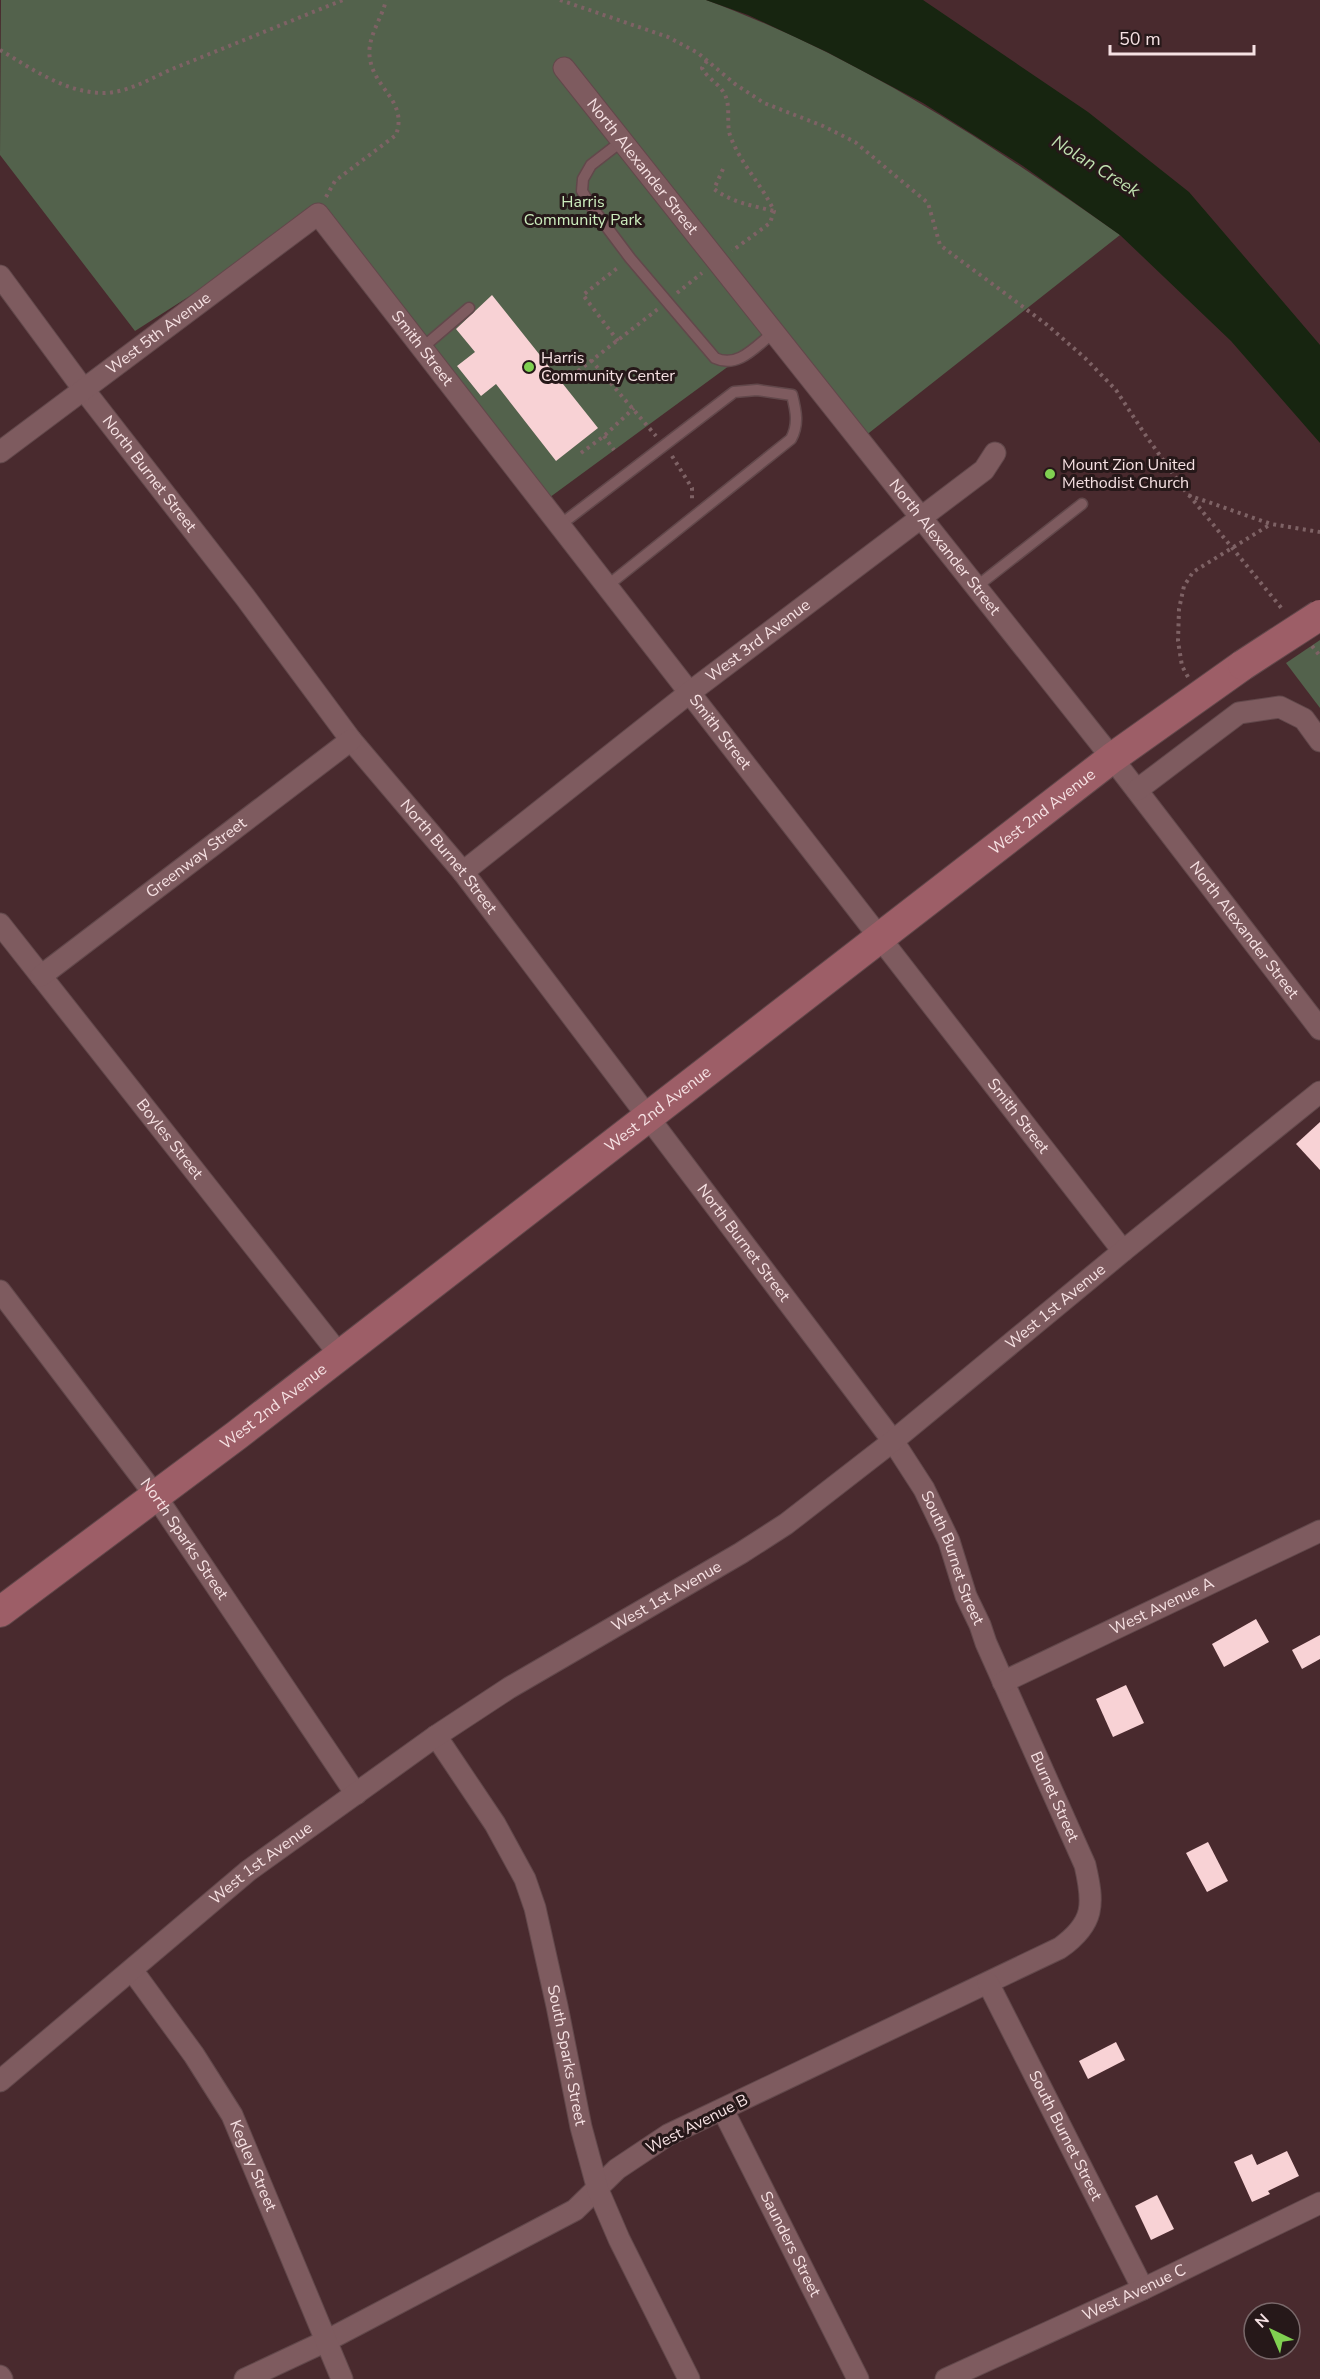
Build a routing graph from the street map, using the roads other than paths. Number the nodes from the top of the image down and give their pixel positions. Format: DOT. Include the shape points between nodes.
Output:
graph roads {
  1 [pos="564,68"];
  2 [pos="622,141"];
  3 [pos="318,214"];
  4 [pos="0,276"];
  5 [pos="469,308"];
  6 [pos="774,332"];
  7 [pos="422,348"];
  8 [pos="802,388"];
  9 [pos="84,390"];
  10 [pos="0,452"];
  11 [pos="995,453"];
  12 [pos="1082,504"];
  13 [pos="921,517"];
  14 [pos="560,525"];
  15 [pos="607,586"];
  16 [pos="976,587"];
  17 [pos="1313,626"];
  18 [pos="689,693"];
  19 [pos="351,740"];
  20 [pos="1320,741"];
  21 [pos="1112,758"];
  22 [pos="1137,790"];
  23 [pos="463,872"];
  24 [pos="0,924"];
  25 [pos="879,937"];
  26 [pos="41,976"];
  27 [pos="1320,1029"];
  28 [pos="1320,1092"];
  29 [pos="648,1116"];
  30 [pos="1123,1251"];
  31 [pos="0,1291"];
  32 [pos="339,1354"];
  33 [pos="893,1441"];
  34 [pos="155,1495"];
  35 [pos="1320,1531"];
  36 [pos="0,1612"];
  37 [pos="1003,1682"];
  38 [pos="436,1736"];
  39 [pos="356,1794"];
  40 [pos="1089,1914"];
  41 [pos="132,1970"];
  42 [pos="988,1983"];
  43 [pos="0,2081"];
  44 [pos="723,2110"];
  45 [pos="598,2190"];
  46 [pos="1320,2203"];
  47 [pos="1143,2289"];
  48 [pos="326,2341"];
  49 [pos="245,2379"];
  50 [pos="342,2379"];
  51 [pos="689,2379"];
  52 [pos="858,2379"];
  53 [pos="946,2379"];
  1 -- 2 [label="street, North Alexander Street"];
  2 -- 6 [label="street, North Alexander Street"];
  2 -- 6 [label="lane" via="591,165 582,191 630,258 715,358 724,363 739,360"];
  3 -- 7 [label="street, Smith Street"];
  3 -- 9 [label="street, West 5th Avenue"];
  4 -- 9 [label="street, North Burnet Street"];
  5 -- 7 [label="lane"];
  6 -- 8 [label="street, North Alexander Street"];
  7 -- 14 [label="street, Smith Street"];
  8 -- 13 [label="street, North Alexander Street"];
  8 -- 14 [label="lane" via="734,393"];
  8 -- 15 [label="lane" via="791,439"];
  9 -- 10 [label="street, West 5th Avenue"];
  9 -- 19 [label="street, North Burnet Street"];
  11 -- 13 [label="street, West 3rd Avenue" via="984,470"];
  12 -- 16 [label="lane"];
  13 -- 16 [label="street, North Alexander Street"];
  13 -- 18 [label="street, West 3rd Avenue"];
  14 -- 15 [label="street, Smith Street"];
  15 -- 18 [label="street, Smith Street"];
  16 -- 21 [label="street, North Alexander Street"];
  17 -- 21 [label="street, West 2nd Avenue, bridge" via="1243,665"];
  18 -- 23 [label="street, West 3rd Avenue"];
  18 -- 25 [label="street, Smith Street"];
  19 -- 23 [label="street, North Burnet Street"];
  19 -- 26 [label="street, Greenway Street"];
  20 -- 22 [label="street" via="1304,719 1280,707 1239,713"];
  21 -- 22 [label="street, North Alexander Street"];
  21 -- 25 [label="street, West 2nd Avenue"];
  22 -- 27 [label="street, North Alexander Street"];
  23 -- 29 [label="street, North Burnet Street"];
  24 -- 26 [label="street, Boyles Street"];
  25 -- 29 [label="street, West 2nd Avenue"];
  25 -- 30 [label="street, Smith Street"];
  26 -- 32 [label="street, Boyles Street"];
  28 -- 30 [label="street, West 1st Avenue"];
  29 -- 32 [label="street, West 2nd Avenue"];
  29 -- 33 [label="street, North Burnet Street"];
  30 -- 33 [label="street, West 1st Avenue"];
  31 -- 34 [label="street, North Sparks Street"];
  32 -- 34 [label="street, West 2nd Avenue"];
  33 -- 37 [label="street, South Burnet Street" via="924,1489 949,1541 966,1596"];
  33 -- 38 [label="street, West 1st Avenue" via="786,1524 519,1682"];
  34 -- 36 [label="street, West 2nd Avenue"];
  34 -- 39 [label="street, North Sparks Street"];
  35 -- 37 [label="street, West Avenue A"];
  37 -- 40 [label="street, Burnet Street" via="1085,1865 1092,1893"];
  38 -- 39 [label="street, West 1st Avenue"];
  38 -- 45 [label="street, South Sparks Street" via="495,1824 525,1879"];
  39 -- 41 [label="street, West 1st Avenue" via="248,1871"];
  40 -- 42 [label="street, West Avenue B" via="1072,1939 1060,1948"];
  41 -- 43 [label="street, West 1st Avenue"];
  41 -- 48 [label="street, Kegley Street" via="232,2115"];
  42 -- 44 [label="street, West Avenue B"];
  42 -- 47 [label="street, South Burnet Street"];
  44 -- 45 [label="street, West Avenue B" via="648,2147"];
  44 -- 52 [label="street, Saunders Street"];
  45 -- 48 [label="street, West Avenue B" via="575,2210"];
  45 -- 51 [label="street, South Sparks Street"];
  46 -- 47 [label="street, West Avenue C"];
  47 -- 53 [label="street, West Avenue C"];
  48 -- 49 [label="street, West Avenue B"];
  48 -- 50 [label="street, Kegley Street"];
}
